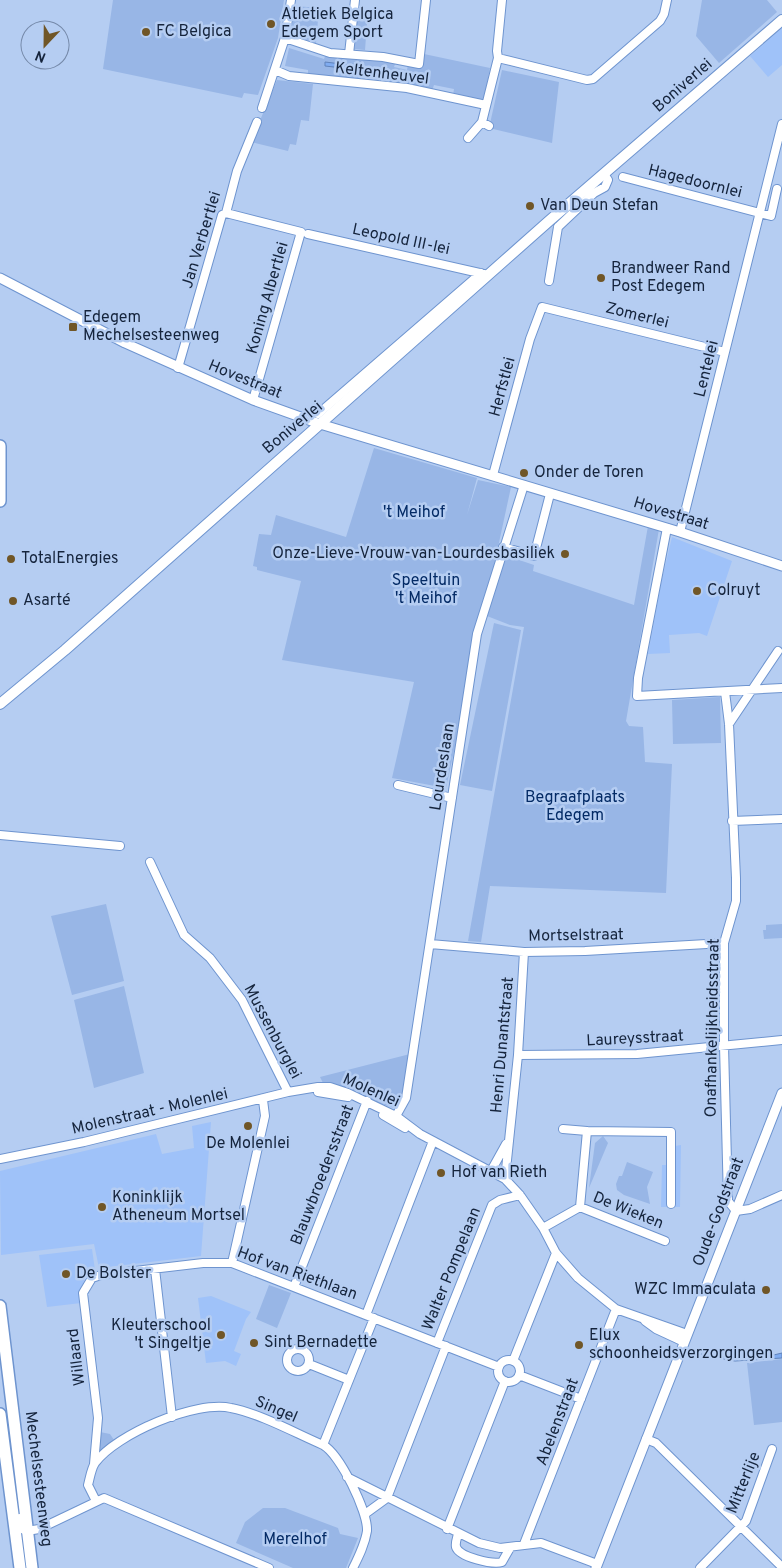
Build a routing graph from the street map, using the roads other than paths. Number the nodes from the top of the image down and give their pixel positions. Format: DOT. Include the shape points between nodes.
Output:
graph roads {
  1 [pos="291,0"];
  2 [pos="355,0"];
  3 [pos="426,0"];
  4 [pos="502,0"];
  5 [pos="667,0"];
  6 [pos="782,20"];
  7 [pos="285,38"];
  8 [pos="349,54"];
  9 [pos="498,58"];
  10 [pos="275,70"];
  11 [pos="486,105"];
  12 [pos="262,108"];
  13 [pos="257,122"];
  14 [pos="782,124"];
  15 [pos="468,138"];
  16 [pos="604,174"];
  17 [pos="623,177"];
  18 [pos="767,186"];
  19 [pos="780,190"];
  20 [pos="226,213"];
  21 [pos="760,213"];
  22 [pos="548,221"];
  23 [pos="558,227"];
  24 [pos="304,233"];
  25 [pos="484,274"];
  26 [pos="0,278"];
  27 [pos="549,281"];
  28 [pos="542,308"];
  29 [pos="725,352"];
  30 [pos="178,368"];
  31 [pos="253,400"];
  32 [pos="319,419"];
  33 [pos="0,446"];
  34 [pos="493,475"];
  35 [pos="524,485"];
  36 [pos="550,494"];
  37 [pos="0,501"];
  38 [pos="667,528"];
  39 [pos="680,532"];
  40 [pos="503,547"];
  41 [pos="781,564"];
  42 [pos="778,651"];
  43 [pos="782,688"];
  44 [pos="749,690"];
  45 [pos="725,692"];
  46 [pos="0,704"];
  47 [pos="728,724"];
  48 [pos="398,786"];
  49 [pos="452,798"];
  50 [pos="782,819"];
  51 [pos="732,821"];
  52 [pos="0,835"];
  53 [pos="120,846"];
  54 [pos="150,862"];
  55 [pos="724,943"];
  56 [pos="430,944"];
  57 [pos="524,952"];
  58 [pos="782,1040"];
  59 [pos="724,1046"];
  60 [pos="518,1055"];
  61 [pos="288,1092"];
  62 [pos="782,1093"];
  63 [pos="263,1100"];
  64 [pos="366,1104"];
  65 [pos="396,1116"];
  66 [pos="563,1129"];
  67 [pos="587,1131"];
  68 [pos="420,1134"];
  69 [pos="508,1140"];
  70 [pos="433,1141"];
  71 [pos="0,1159"];
  72 [pos="491,1171"];
  73 [pos="504,1179"];
  74 [pos="520,1195"];
  75 [pos="782,1195"];
  76 [pos="671,1204"];
  77 [pos="580,1207"];
  78 [pos="736,1211"];
  79 [pos="543,1228"];
  80 [pos="665,1241"];
  81 [pos="556,1253"];
  82 [pos="232,1263"];
  83 [pos="155,1269"];
  84 [pos="294,1287"];
  85 [pos="83,1293"];
  86 [pos="0,1306"];
  87 [pos="616,1309"];
  88 [pos="366,1315"];
  89 [pos="374,1318"];
  90 [pos="685,1338"];
  91 [pos="437,1343"];
  92 [pos="446,1346"];
  93 [pos="513,1361"];
  94 [pos="309,1364"];
  95 [pos="499,1367"];
  96 [pos="519,1375"];
  97 [pos="349,1380"];
  98 [pos="505,1381"];
  99 [pos="581,1399"];
  100 [pos="0,1414"];
  101 [pos="172,1417"];
  102 [pos="646,1440"];
  103 [pos="324,1445"];
  104 [pos="772,1449"];
  105 [pos="4,1458"];
  106 [pos="94,1464"];
  107 [pos="347,1478"];
  108 [pos="387,1498"];
  109 [pos="96,1501"];
  110 [pos="365,1514"];
  111 [pos="741,1526"];
  112 [pos="448,1529"];
  113 [pos="27,1531"];
  114 [pos="458,1534"];
  115 [pos="524,1544"];
  116 [pos="510,1548"];
  117 [pos="597,1566"];
  118 [pos="782,1567"];
  119 [pos="20,1568"];
  120 [pos="32,1568"];
  121 [pos="269,1568"];
  122 [pos="353,1568"];
  123 [pos="700,1568"];
  1 -- 7 [label="street"];
  2 -- 8 [label="street"];
  3 -- 8 [label="street, Keltenheuvel" via="419,64 382,56"];
  4 -- 9 [label="street"];
  5 -- 9 [label="street" via="660,21 593,79 504,62"];
  6 -- 16 [label="main road, Boniverlei"];
  7 -- 8 [label="street, Keltenheuvel" via="330,53"];
  7 -- 10 [label="street"];
  9 -- 11 [label="street"];
  10 -- 11 [label="street, Keltenheuvel" via="289,76 407,88"];
  10 -- 12 [label="street"];
  11 -- 15 [label="street" via="486,124"];
  13 -- 20 [label="street, Jan Verbertlei" via="237,171"];
  14 -- 18 [label="street, Lentelei"];
  16 -- 22 [label="main road, Boniverlei"];
  16 -- 23 [label="street, Boniverlei" via="608,180 605,188 594,193"];
  17 -- 21 [label="street, Hagedoornlei"];
  18 -- 19 [label="street"];
  18 -- 21 [label="street, Lentelei"];
  19 -- 21 [label="street" via="771,216"];
  20 -- 24 [label="street, Leopold III-lei"];
  20 -- 30 [label="street, Jan Verbertlei" via="222,215"];
  21 -- 29 [label="street, Lentelei"];
  22 -- 23 [label="street"];
  22 -- 25 [label="main road, Boniverlei"];
  23 -- 27 [label="street"];
  24 -- 25 [label="street, Leopold III-lei"];
  24 -- 31 [label="street, Koning Albertlei"];
  25 -- 32 [label="main road, Boniverlei"];
  26 -- 30 [label="street, Hovestraat"];
  28 -- 29 [label="street, Zomerlei"];
  28 -- 34 [label="street, Herfstlei" via="530,339"];
  29 -- 39 [label="street, Lentelei"];
  30 -- 31 [label="street, Hovestraat"];
  31 -- 32 [label="street, Hovestraat"];
  32 -- 34 [label="street, Hovestraat"];
  32 -- 46 [label="main road, Boniverlei" via="72,644"];
  33 -- 37 [label="main road"];
  34 -- 35 [label="street, Hovestraat"];
  35 -- 36 [label="street, Hovestraat"];
  35 -- 40 [label="street, Lourdeslaan"];
  36 -- 38 [label="street, Hovestraat"];
  36 -- 40 [label="street" via="534,556"];
  38 -- 39 [label="street, Hovestraat"];
  38 -- 45 [label="street" via="637,696"];
  39 -- 41 [label="street, Hovestraat"];
  40 -- 49 [label="street, Lourdeslaan" via="477,634"];
  42 -- 44 [label="street"];
  43 -- 44 [label="street"];
  44 -- 45 [label="street"];
  44 -- 47 [label="street"];
  45 -- 47 [label="street, Onafhankelijkheidsstraat"];
  47 -- 51 [label="street, Onafhankelijkheidsstraat"];
  48 -- 49 [label="street"];
  49 -- 56 [label="street, Lourdeslaan"];
  50 -- 51 [label="street"];
  51 -- 55 [label="street, Onafhankelijkheidsstraat" via="736,901"];
  52 -- 53 [label="street"];
  54 -- 61 [label="street, Mussenburglei" via="184,935 210,958 242,1000"];
  55 -- 57 [label="street, Mortselstraat"];
  55 -- 59 [label="street, Onafhankelijkheidsstraat"];
  56 -- 57 [label="street, Mortselstraat"];
  56 -- 65 [label="street, Lourdeslaan" via="406,1098"];
  57 -- 60 [label="street, Henri Dunantstraat"];
  58 -- 59 [label="street, Laureysstraat"];
  59 -- 60 [label="street, Laureysstraat" via="636,1054"];
  59 -- 78 [label="street, Onafhankelijkheidsstraat" via="728,1201"];
  60 -- 69 [label="street, Henri Dunantstraat"];
  61 -- 63 [label="street, Molenstraat - Molenlei"];
  61 -- 64 [label="street, Molenstraat - Molenlei" via="306,1090"];
  62 -- 78 [label="street, Oude-Godstraat"];
  63 -- 71 [label="street, Molenstraat - Molenlei"];
  63 -- 82 [label="street" via="264,1116"];
  64 -- 65 [label="street, Molenlei"];
  64 -- 68 [label="street"];
  64 -- 84 [label="street, Blauwbroedersstraat"];
  65 -- 68 [label="street, Molenlei"];
  66 -- 67 [label="street, De Wieken"];
  67 -- 76 [label="street, De Wieken" via="671,1132"];
  67 -- 77 [label="street, De Wieken"];
  68 -- 70 [label="street"];
  69 -- 72 [label="street, Henri Dunantstraat"];
  69 -- 73 [label="street, Henri Dunantstraat"];
  70 -- 72 [label="street"];
  70 -- 88 [label="street"];
  72 -- 73 [label="street"];
  73 -- 74 [label="street"];
  74 -- 79 [label="street"];
  74 -- 91 [label="street, Walter Pompelaan" via="492,1205"];
  75 -- 78 [label="street" via="750,1209"];
  77 -- 79 [label="street, De Wieken"];
  77 -- 80 [label="street, De Wieken"];
  78 -- 90 [label="street, Oude-Godstraat"];
  79 -- 81 [label="street"];
  81 -- 87 [label="street" via="578,1278"];
  81 -- 93 [label="street"];
  82 -- 83 [label="street, Hof van Riethlaan"];
  82 -- 84 [label="street, Hof van Riethlaan"];
  83 -- 85 [label="street, Hof van Riethlaan" via="92,1278"];
  83 -- 101 [label="street"];
  84 -- 88 [label="street, Hof van Riethlaan"];
  85 -- 106 [label="street, Willaard" via="98,1418"];
  86 -- 113 [label="main road, Mechelsesteenweg"];
  87 -- 90 [label="street" via="656,1322"];
  87 -- 99 [label="street, Abelenstraat"];
  88 -- 89 [label="street, Hof van Riethlaan"];
  89 -- 91 [label="street, Hof van Riethlaan"];
  89 -- 97 [label="street"];
  90 -- 102 [label="street, Oude-Godstraat"];
  91 -- 92 [label="street, Hof van Riethlaan"];
  92 -- 95 [label="street, Hof van Riethlaan"];
  92 -- 108 [label="street, Walter Pompelaan"];
  93 -- 95 [label="street"];
  93 -- 96 [label="street" via="519,1367"];
  94 -- 97 [label="street"];
  95 -- 98 [label="street" via="500,1377"];
  96 -- 98 [label="street" via="514,1381"];
  96 -- 99 [label="street"];
  97 -- 103 [label="street"];
  98 -- 112 [label="street"];
  99 -- 115 [label="street, Abelenstraat"];
  100 -- 105 [label="main road, Mechelsesteenweg"];
  101 -- 103 [label="street, Singel" via="202,1407 231,1408"];
  101 -- 106 [label="street, Singel" via="118,1441"];
  102 -- 111 [label="street" via="656,1443"];
  102 -- 117 [label="street, Oude-Godstraat"];
  103 -- 107 [label="street, Singel" via="333,1452"];
  104 -- 111 [label="street, Mitterlije" via="746,1521"];
  105 -- 113 [label="street" via="15,1492 20,1525"];
  105 -- 119 [label="main road, Mechelsesteenweg"];
  106 -- 109 [label="street" via="88,1485"];
  107 -- 108 [label="street"];
  107 -- 110 [label="street, Singel"];
  108 -- 110 [label="street"];
  108 -- 112 [label="street"];
  109 -- 113 [label="street" via="38,1529"];
  109 -- 121 [label="street" via="104,1498"];
  110 -- 122 [label="street, Singel" via="365,1539"];
  111 -- 118 [label="street"];
  111 -- 123 [label="street, Mitterlije"];
  112 -- 114 [label="street"];
  113 -- 120 [label="main road, Mechelsesteenweg"];
  114 -- 116 [label="street" via="489,1546"];
  114 -- 116 [label="street" via="458,1550 478,1559 502,1562"];
  115 -- 116 [label="street"];
  115 -- 117 [label="street" via="541,1543"];
}
